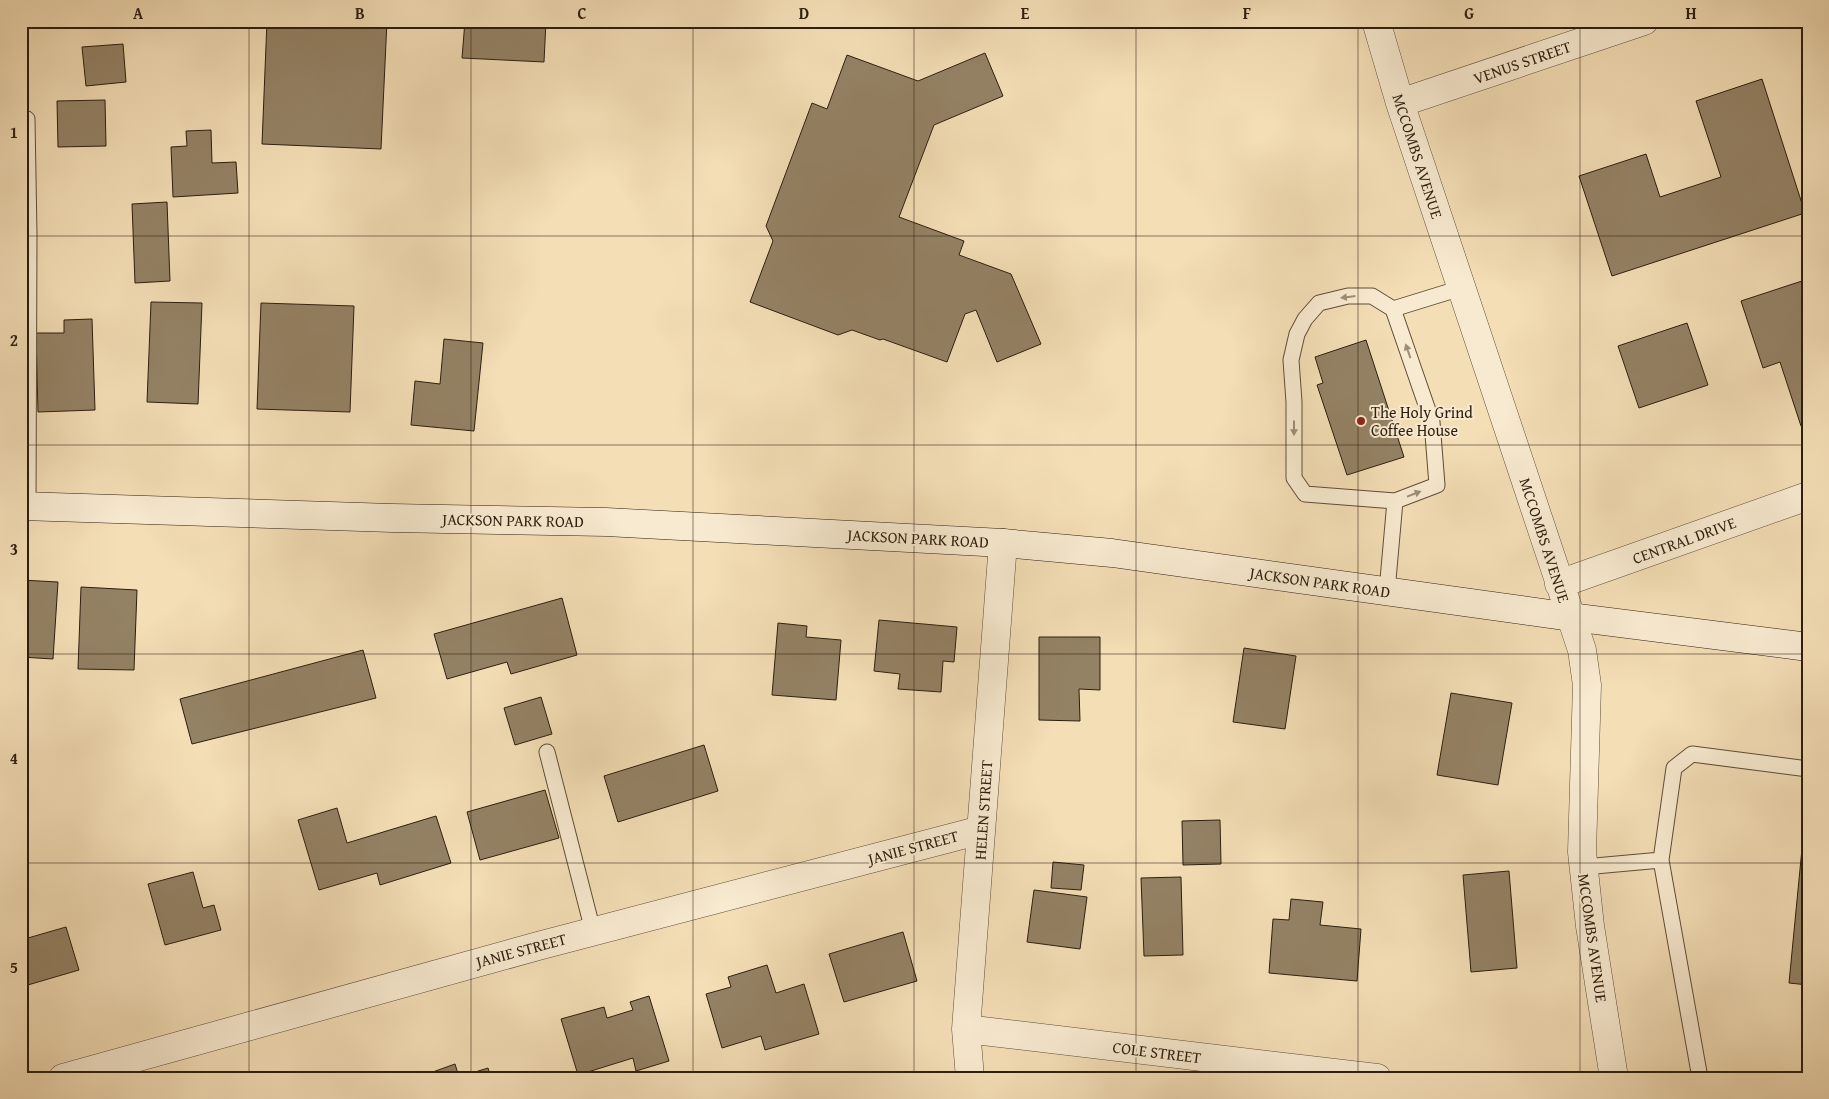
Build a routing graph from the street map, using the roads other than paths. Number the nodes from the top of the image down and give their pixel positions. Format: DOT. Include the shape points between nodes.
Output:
graph roads {
  1 [pos="1376,21"];
  2 [pos="1644,21"];
  3 [pos="1400,103"];
  4 [pos="27,119"];
  5 [pos="1461,288"];
  6 [pos="1393,309"];
  7 [pos="1808,496"];
  8 [pos="1395,501"];
  9 [pos="25,506"];
  10 [pos="1003,543"];
  11 [pos="1560,584"];
  12 [pos="1387,591"];
  13 [pos="1571,617"];
  14 [pos="1808,647"];
  15 [pos="546,752"];
  16 [pos="1808,769"];
  17 [pos="981,830"];
  18 [pos="1661,860"];
  19 [pos="1584,867"];
  20 [pos="593,931"];
  21 [pos="966,1029"];
  22 [pos="63,1078"];
  23 [pos="970,1078"];
  24 [pos="1377,1078"];
  25 [pos="1614,1078"];
  26 [pos="1700,1078"];
  1 -- 3 [label="street, MCCOMBS AVENUE"];
  2 -- 3 [label="street, VENUS STREET"];
  3 -- 5 [label="street, MCCOMBS AVENUE"];
  4 -- 9 [label="lane" via="29,235"];
  5 -- 6 [label="lane"];
  5 -- 11 [label="street, MCCOMBS AVENUE"];
  8 -- 6 [label="lane, one-way" via="1437,485 1432,422"];
  6 -- 8 [label="lane, one-way" via="1372,296 1348,296 1319,303 1304,319 1291,360 1294,478 1305,494"];
  7 -- 11 [label="street, CENTRAL DRIVE"];
  8 -- 12 [label="lane"];
  9 -- 10 [label="street, JACKSON PARK ROAD" via="606,522"];
  10 -- 12 [label="street, JACKSON PARK ROAD" via="1112,553"];
  10 -- 17 [label="street, HELEN STREET"];
  11 -- 13 [label="street, MCCOMBS AVENUE"];
  12 -- 13 [label="street, JACKSON PARK ROAD"];
  13 -- 14 [label="street, JACKSON PARK ROAD"];
  13 -- 19 [label="street, MCCOMBS AVENUE" via="1582,650 1587,685"];
  15 -- 20 [label="lane"];
  16 -- 18 [label="lane" via="1692,754 1674,768"];
  17 -- 20 [label="street, JANIE STREET"];
  17 -- 21 [label="street, HELEN STREET"];
  18 -- 19 [label="lane"];
  18 -- 26 [label="lane"];
  19 -- 25 [label="street, MCCOMBS AVENUE"];
  20 -- 22 [label="street, JANIE STREET"];
  21 -- 23 [label="street, HELEN STREET"];
  21 -- 24 [label="street, COLE STREET"];
}
